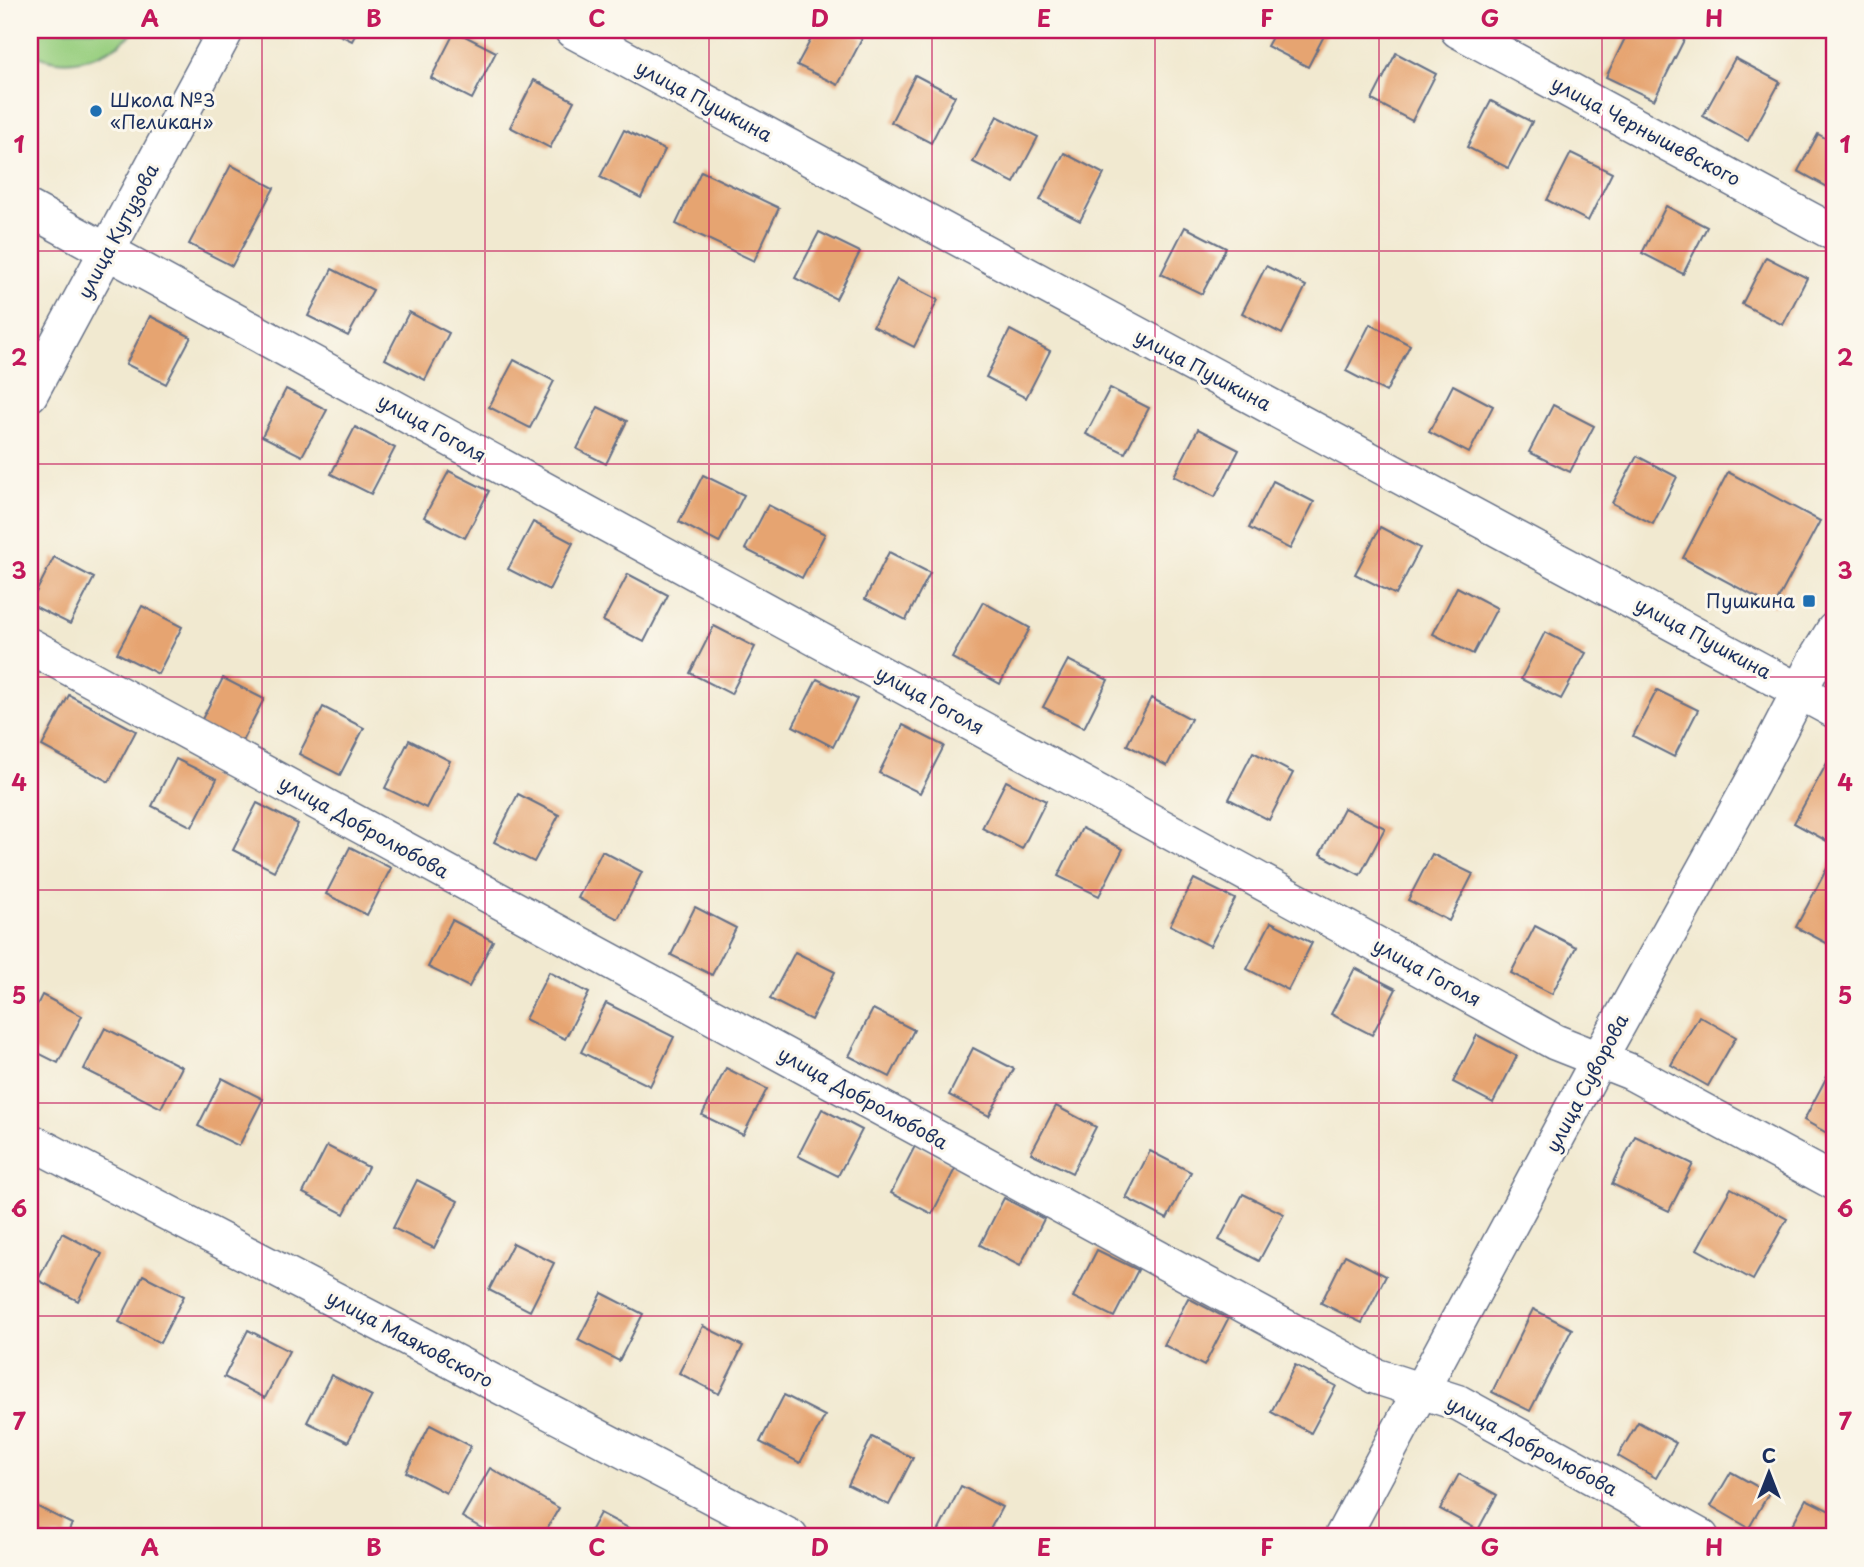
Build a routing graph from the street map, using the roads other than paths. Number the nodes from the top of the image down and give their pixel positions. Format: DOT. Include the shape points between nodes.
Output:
graph roads {
  1 [pos="226,30"];
  2 [pos="572,30"];
  3 [pos="1458,30"];
  4 [pos="30,209"];
  5 [pos="1834,233"];
  6 [pos="107,251"];
  7 [pos="30,394"];
  8 [pos="1834,630"];
  9 [pos="30,646"];
  10 [pos="1799,690"];
  11 [pos="1834,710"];
  12 [pos="1599,1059"];
  13 [pos="30,1141"];
  14 [pos="1834,1182"];
  15 [pos="1421,1391"];
  16 [pos="790,1537"];
  17 [pos="1342,1537"];
  18 [pos="1701,1537"];
  1 -- 6 [label="street, улица Кутузова"];
  2 -- 10 [label="street, улица Пушкина"];
  3 -- 5 [label="street, улица Чернышевского"];
  4 -- 6 [label="street, улица Гоголя"];
  6 -- 7 [label="street, улица Кутузова"];
  6 -- 12 [label="street, улица Гоголя" via="1555,1042"];
  8 -- 10 [label="street, улица Суворова"];
  9 -- 15 [label="street, улица Добролюбова" via="1375,1376"];
  10 -- 11 [label="street, улица Пушкина"];
  10 -- 12 [label="street, улица Суворова"];
  12 -- 14 [label="street, улица Гоголя"];
  12 -- 15 [label="street, улица Суворова"];
  13 -- 16 [label="street, улица Маяковского"];
  15 -- 17 [label="street, улица Суворова"];
  15 -- 18 [label="street, улица Добролюбова" via="1459,1403"];
}
